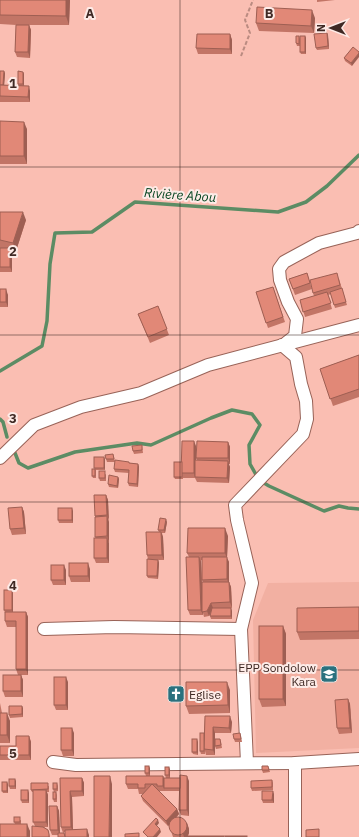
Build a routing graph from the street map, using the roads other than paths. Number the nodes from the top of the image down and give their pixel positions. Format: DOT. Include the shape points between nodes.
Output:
graph roads {
  1 [pos="359,232"];
  2 [pos="359,325"];
  3 [pos="282,345"];
  4 [pos="0,458"];
  5 [pos="44,629"];
  6 [pos="241,629"];
  7 [pos="359,759"];
  8 [pos="52,762"];
  9 [pos="247,763"];
  10 [pos="296,763"];
  11 [pos="295,837"];
  1 -- 3 [label="street" via="318,242 284,262 279,269 280,280 297,320 296,336"];
  2 -- 3 [label="street"];
  3 -- 4 [label="street" via="208,365 141,392 81,407 34,425"];
  3 -- 6 [label="street" via="296,357 306,401 307,419 303,434 235,505 252,583"];
  5 -- 6 [label="street"];
  6 -- 9 [label="street"];
  7 -- 10 [label="street"];
  8 -- 9 [label="street" via="76,765"];
  9 -- 10 [label="street"];
  10 -- 11 [label="street"];
}
